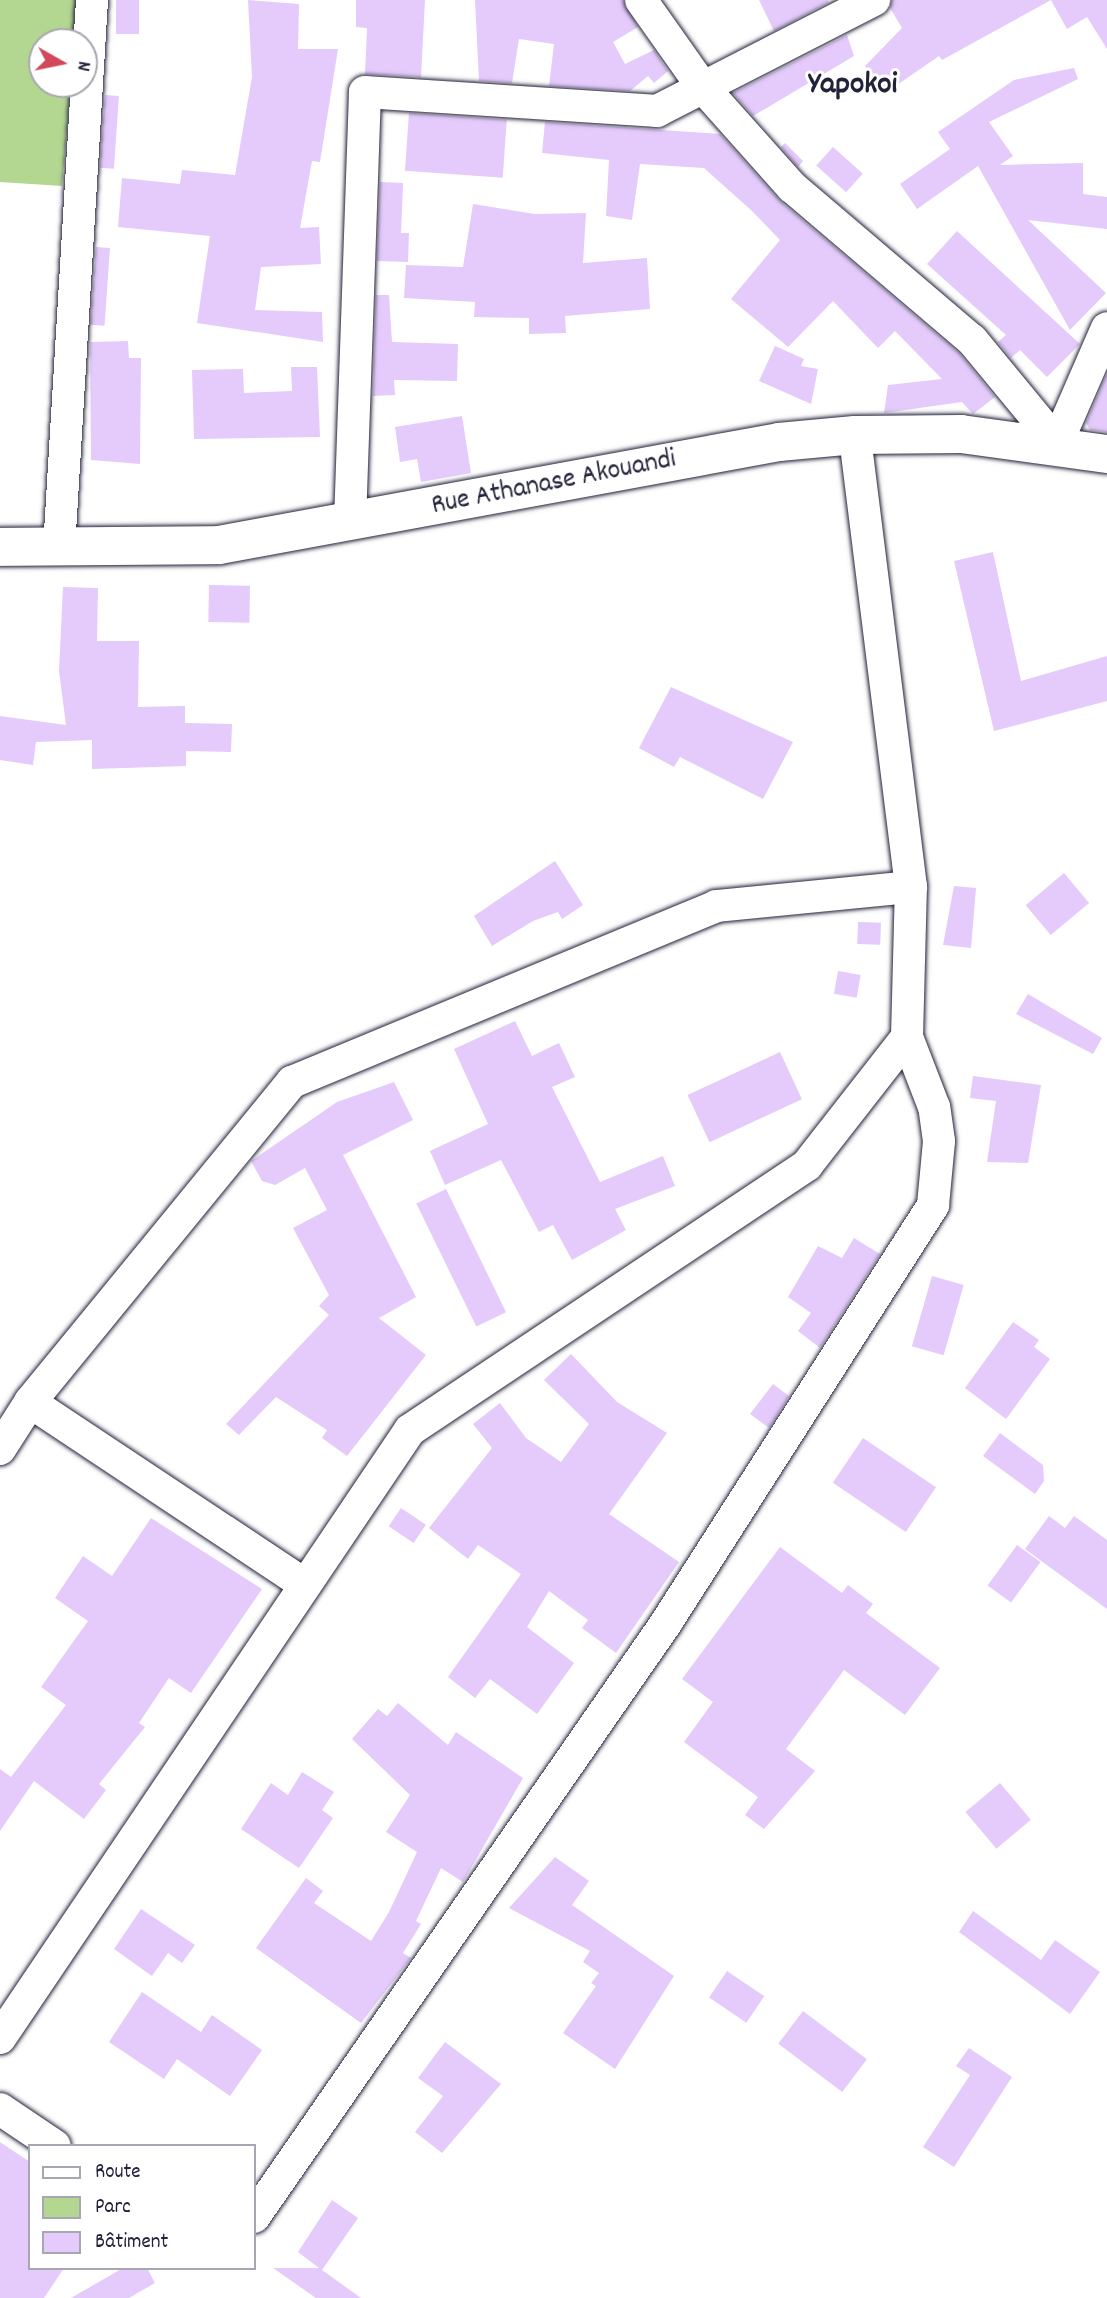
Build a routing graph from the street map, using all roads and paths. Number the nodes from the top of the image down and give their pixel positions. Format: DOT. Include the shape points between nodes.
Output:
graph roads {
  1 [pos="92,0"];
  2 [pos="641,0"];
  3 [pos="874,0"];
  4 [pos="701,85"];
  5 [pos="1107,328"];
  6 [pos="855,435"];
  7 [pos="1057,443"];
  8 [pos="1107,454"];
  9 [pos="350,522"];
  10 [pos="0,547"];
  11 [pos="59,549"];
  12 [pos="911,887"];
  13 [pos="907,1037"];
  14 [pos="30,1402"];
  15 [pos="0,1449"];
  16 [pos="302,1583"];
  17 [pos="0,2038"];
  18 [pos="0,2109"];
  19 [pos="52,2144"];
  20 [pos="256,2214"];
  1 -- 11 [label="street"];
  2 -- 4 [label="street"];
  3 -- 4 [label="street"];
  4 -- 7 [label="street" via="792,187 972,340"];
  4 -- 9 [label="street" via="657,111 365,92"];
  5 -- 7 [label="street"];
  6 -- 7 [label="street, Rue Athanase Akouandi" via="961,434"];
  6 -- 9 [label="street, Rue Athanase Akouandi" via="779,442"];
  6 -- 12 [label="street"];
  7 -- 8 [label="street, Rue Athanase Akouandi"];
  9 -- 11 [label="street, Rue Athanase Akouandi" via="219,545"];
  10 -- 11 [label="street, Rue Athanase Akouandi"];
  12 -- 13 [label="street"];
  12 -- 14 [label="street" via="716,906 292,1082"];
  13 -- 16 [label="street" via="807,1165 410,1430"];
  13 -- 20 [label="street" via="936,1118 933,1205 666,1623"];
  14 -- 15 [label="street"];
  14 -- 16 [label="street"];
  16 -- 17 [label="street"];
  18 -- 19 [label="street"];
}
